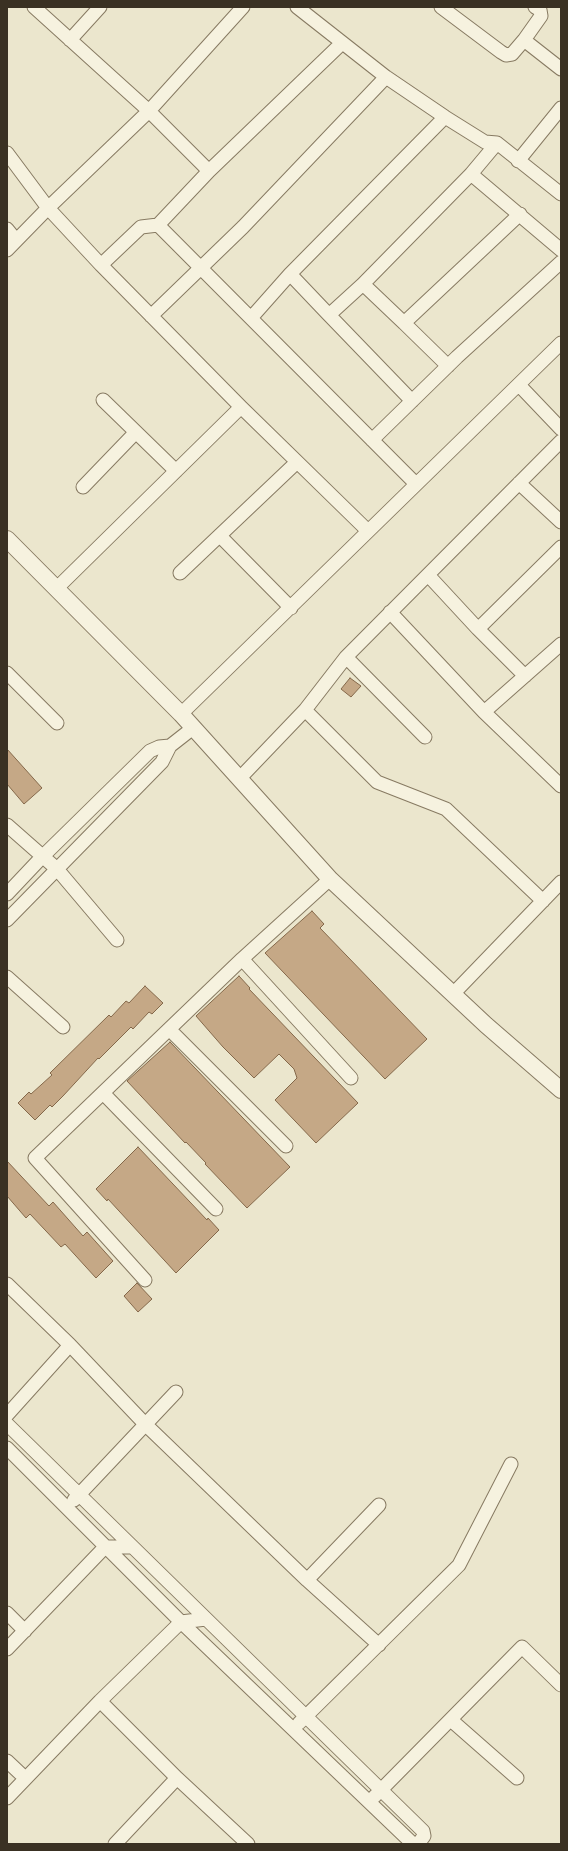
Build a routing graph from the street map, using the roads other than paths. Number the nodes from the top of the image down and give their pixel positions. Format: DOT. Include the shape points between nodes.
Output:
graph roads {
  1 [pos="34,7"];
  2 [pos="100,7"];
  3 [pos="243,7"];
  4 [pos="297,7"];
  5 [pos="441,7"];
  6 [pos="536,7"];
  7 [pos="70,40"];
  8 [pos="524,40"];
  9 [pos="342,42"];
  10 [pos="561,69"];
  11 [pos="386,77"];
  12 [pos="561,108"];
  13 [pos="149,111"];
  14 [pos="445,117"];
  15 [pos="497,143"];
  16 [pos="7,153"];
  17 [pos="518,161"];
  18 [pos="209,171"];
  19 [pos="471,174"];
  20 [pos="561,194"];
  21 [pos="48,208"];
  22 [pos="520,214"];
  23 [pos="158,226"];
  24 [pos="7,229"];
  25 [pos="16,240"];
  26 [pos="7,250"];
  27 [pos="561,250"];
  28 [pos="561,262"];
  29 [pos="101,265"];
  30 [pos="201,268"];
  31 [pos="290,274"];
  32 [pos="363,284"];
  33 [pos="329,315"];
  34 [pos="151,316"];
  35 [pos="251,318"];
  36 [pos="404,323"];
  37 [pos="561,343"];
  38 [pos="448,366"];
  39 [pos="519,384"];
  40 [pos="103,400"];
  41 [pos="412,401"];
  42 [pos="241,407"];
  43 [pos="561,429"];
  44 [pos="136,432"];
  45 [pos="372,440"];
  46 [pos="561,441"];
  47 [pos="297,462"];
  48 [pos="176,471"];
  49 [pos="519,483"];
  50 [pos="416,484"];
  51 [pos="83,487"];
  52 [pos="561,522"];
  53 [pos="368,531"];
  54 [pos="220,536"];
  55 [pos="7,539"];
  56 [pos="561,547"];
  57 [pos="180,573"];
  58 [pos="428,575"];
  59 [pos="57,588"];
  60 [pos="291,608"];
  61 [pos="390,612"];
  62 [pos="478,629"];
  63 [pos="561,644"];
  64 [pos="346,658"];
  65 [pos="7,673"];
  66 [pos="524,676"];
  67 [pos="305,710"];
  68 [pos="484,712"];
  69 [pos="181,714"];
  70 [pos="57,723"];
  71 [pos="193,728"];
  72 [pos="425,737"];
  73 [pos="170,746"];
  74 [pos="239,779"];
  75 [pos="561,786"];
  76 [pos="7,826"];
  77 [pos="41,858"];
  78 [pos="56,869"];
  79 [pos="330,880"];
  80 [pos="561,882"];
  81 [pos="7,894"];
  82 [pos="543,901"];
  83 [pos="7,920"];
  84 [pos="117,940"];
  85 [pos="242,959"];
  86 [pos="7,977"];
  87 [pos="453,994"];
  88 [pos="63,1027"];
  89 [pos="169,1028"];
  90 [pos="351,1078"];
  91 [pos="561,1090"];
  92 [pos="103,1093"];
  93 [pos="286,1146"];
  94 [pos="216,1209"];
  95 [pos="145,1280"];
  96 [pos="7,1284"];
  97 [pos="70,1346"];
  98 [pos="176,1392"];
  99 [pos="7,1415"];
  100 [pos="7,1424"];
  101 [pos="145,1424"];
  102 [pos="7,1448"];
  103 [pos="511,1464"];
  104 [pos="80,1495"];
  105 [pos="380,1505"];
  106 [pos="67,1507"];
  107 [pos="105,1547"];
  108 [pos="132,1547"];
  109 [pos="307,1580"];
  110 [pos="7,1613"];
  111 [pos="206,1619"];
  112 [pos="181,1622"];
  113 [pos="25,1631"];
  114 [pos="378,1645"];
  115 [pos="7,1649"];
  116 [pos="561,1685"];
  117 [pos="100,1701"];
  118 [pos="306,1717"];
  119 [pos="451,1720"];
  120 [pos="294,1728"];
  121 [pos="7,1760"];
  122 [pos="25,1778"];
  123 [pos="177,1778"];
  124 [pos="517,1778"];
  125 [pos="381,1790"];
  126 [pos="7,1798"];
  127 [pos="369,1802"];
  128 [pos="412,1843"];
  129 [pos="115,1844"];
  130 [pos="248,1844"];
  1 -- 7 [label="street"];
  2 -- 7 [label="street"];
  3 -- 13 [label="street"];
  4 -- 9 [label="street"];
  5 -- 8 [label="street" via="506,54 512,54"];
  6 -- 8 [label="street" via="540,10 541,16"];
  7 -- 13 [label="street"];
  8 -- 10 [label="street"];
  9 -- 11 [label="street"];
  9 -- 18 [label="street"];
  11 -- 14 [label="street"];
  11 -- 30 [label="street"];
  12 -- 17 [label="street"];
  13 -- 18 [label="street"];
  13 -- 21 [label="street"];
  14 -- 15 [label="street" via="485,142"];
  14 -- 31 [label="street"];
  15 -- 17 [label="street"];
  15 -- 19 [label="street"];
  16 -- 21 [label="street"];
  17 -- 20 [label="street"];
  18 -- 23 [label="street"];
  19 -- 22 [label="street"];
  19 -- 32 [label="street"];
  21 -- 25 [label="street"];
  21 -- 29 [label="street"];
  22 -- 27 [label="street"];
  22 -- 36 [label="street"];
  23 -- 29 [label="street" via="141,227"];
  23 -- 30 [label="street"];
  24 -- 25 [label="street"];
  25 -- 26 [label="street"];
  28 -- 38 [label="street"];
  29 -- 34 [label="street"];
  30 -- 34 [label="street"];
  30 -- 35 [label="street"];
  31 -- 33 [label="street"];
  31 -- 35 [label="street"];
  32 -- 33 [label="street"];
  32 -- 36 [label="street"];
  33 -- 41 [label="street"];
  34 -- 42 [label="street"];
  35 -- 45 [label="street"];
  36 -- 38 [label="street"];
  37 -- 39 [label="street"];
  38 -- 41 [label="street"];
  39 -- 43 [label="street"];
  39 -- 50 [label="street"];
  40 -- 44 [label="street"];
  41 -- 45 [label="street"];
  42 -- 47 [label="street"];
  42 -- 48 [label="street"];
  44 -- 48 [label="street"];
  44 -- 51 [label="street"];
  45 -- 50 [label="street"];
  46 -- 49 [label="street"];
  47 -- 53 [label="street"];
  47 -- 54 [label="street"];
  48 -- 59 [label="street"];
  49 -- 52 [label="street"];
  49 -- 58 [label="street"];
  50 -- 53 [label="street"];
  53 -- 60 [label="street"];
  54 -- 57 [label="street"];
  54 -- 60 [label="street"];
  55 -- 59 [label="street"];
  56 -- 62 [label="street"];
  58 -- 61 [label="street"];
  58 -- 62 [label="street"];
  59 -- 69 [label="street"];
  60 -- 69 [label="street"];
  61 -- 64 [label="street"];
  61 -- 68 [label="street"];
  62 -- 66 [label="street"];
  63 -- 66 [label="street"];
  64 -- 67 [label="street"];
  64 -- 72 [label="street"];
  65 -- 70 [label="street"];
  66 -- 68 [label="street"];
  67 -- 74 [label="street"];
  67 -- 82 [label="street" via="377,782 446,809"];
  68 -- 75 [label="street"];
  69 -- 71 [label="street"];
  71 -- 73 [label="street"];
  71 -- 74 [label="street"];
  73 -- 77 [label="street" via="150,751"];
  73 -- 78 [label="street" via="162,762"];
  74 -- 79 [label="street"];
  76 -- 77 [label="street"];
  77 -- 78 [label="street"];
  77 -- 81 [label="street"];
  78 -- 83 [label="street"];
  78 -- 84 [label="street"];
  79 -- 85 [label="street"];
  79 -- 87 [label="street"];
  80 -- 82 [label="street"];
  82 -- 87 [label="street"];
  85 -- 89 [label="street"];
  85 -- 90 [label="street"];
  86 -- 88 [label="street"];
  87 -- 91 [label="street"];
  89 -- 92 [label="street"];
  89 -- 93 [label="street"];
  92 -- 94 [label="street"];
  92 -- 95 [label="street" via="35,1158"];
  96 -- 97 [label="street"];
  97 -- 99 [label="street"];
  97 -- 101 [label="street"];
  98 -- 101 [label="street"];
  100 -- 104 [label="street"];
  101 -- 104 [label="street"];
  101 -- 109 [label="street"];
  102 -- 106 [label="street"];
  103 -- 114 [label="street" via="459,1565"];
  104 -- 106 [label="street"];
  104 -- 108 [label="street"];
  105 -- 109 [label="street"];
  106 -- 107 [label="street"];
  107 -- 108 [label="street"];
  107 -- 112 [label="street"];
  107 -- 113 [label="street"];
  108 -- 111 [label="street"];
  109 -- 114 [label="street"];
  110 -- 113 [label="street"];
  111 -- 112 [label="street"];
  111 -- 118 [label="street"];
  112 -- 117 [label="street"];
  112 -- 120 [label="street"];
  113 -- 115 [label="street"];
  114 -- 118 [label="street"];
  116 -- 119 [label="street" via="522,1648"];
  117 -- 122 [label="street"];
  117 -- 123 [label="street"];
  118 -- 120 [label="street"];
  118 -- 125 [label="street"];
  119 -- 124 [label="street"];
  119 -- 125 [label="street"];
  120 -- 127 [label="street"];
  121 -- 122 [label="street"];
  122 -- 126 [label="street"];
  123 -- 129 [label="street"];
  123 -- 130 [label="street"];
  125 -- 127 [label="street"];
  125 -- 128 [label="street" via="423,1831 424,1836"];
  127 -- 128 [label="street"];
}
